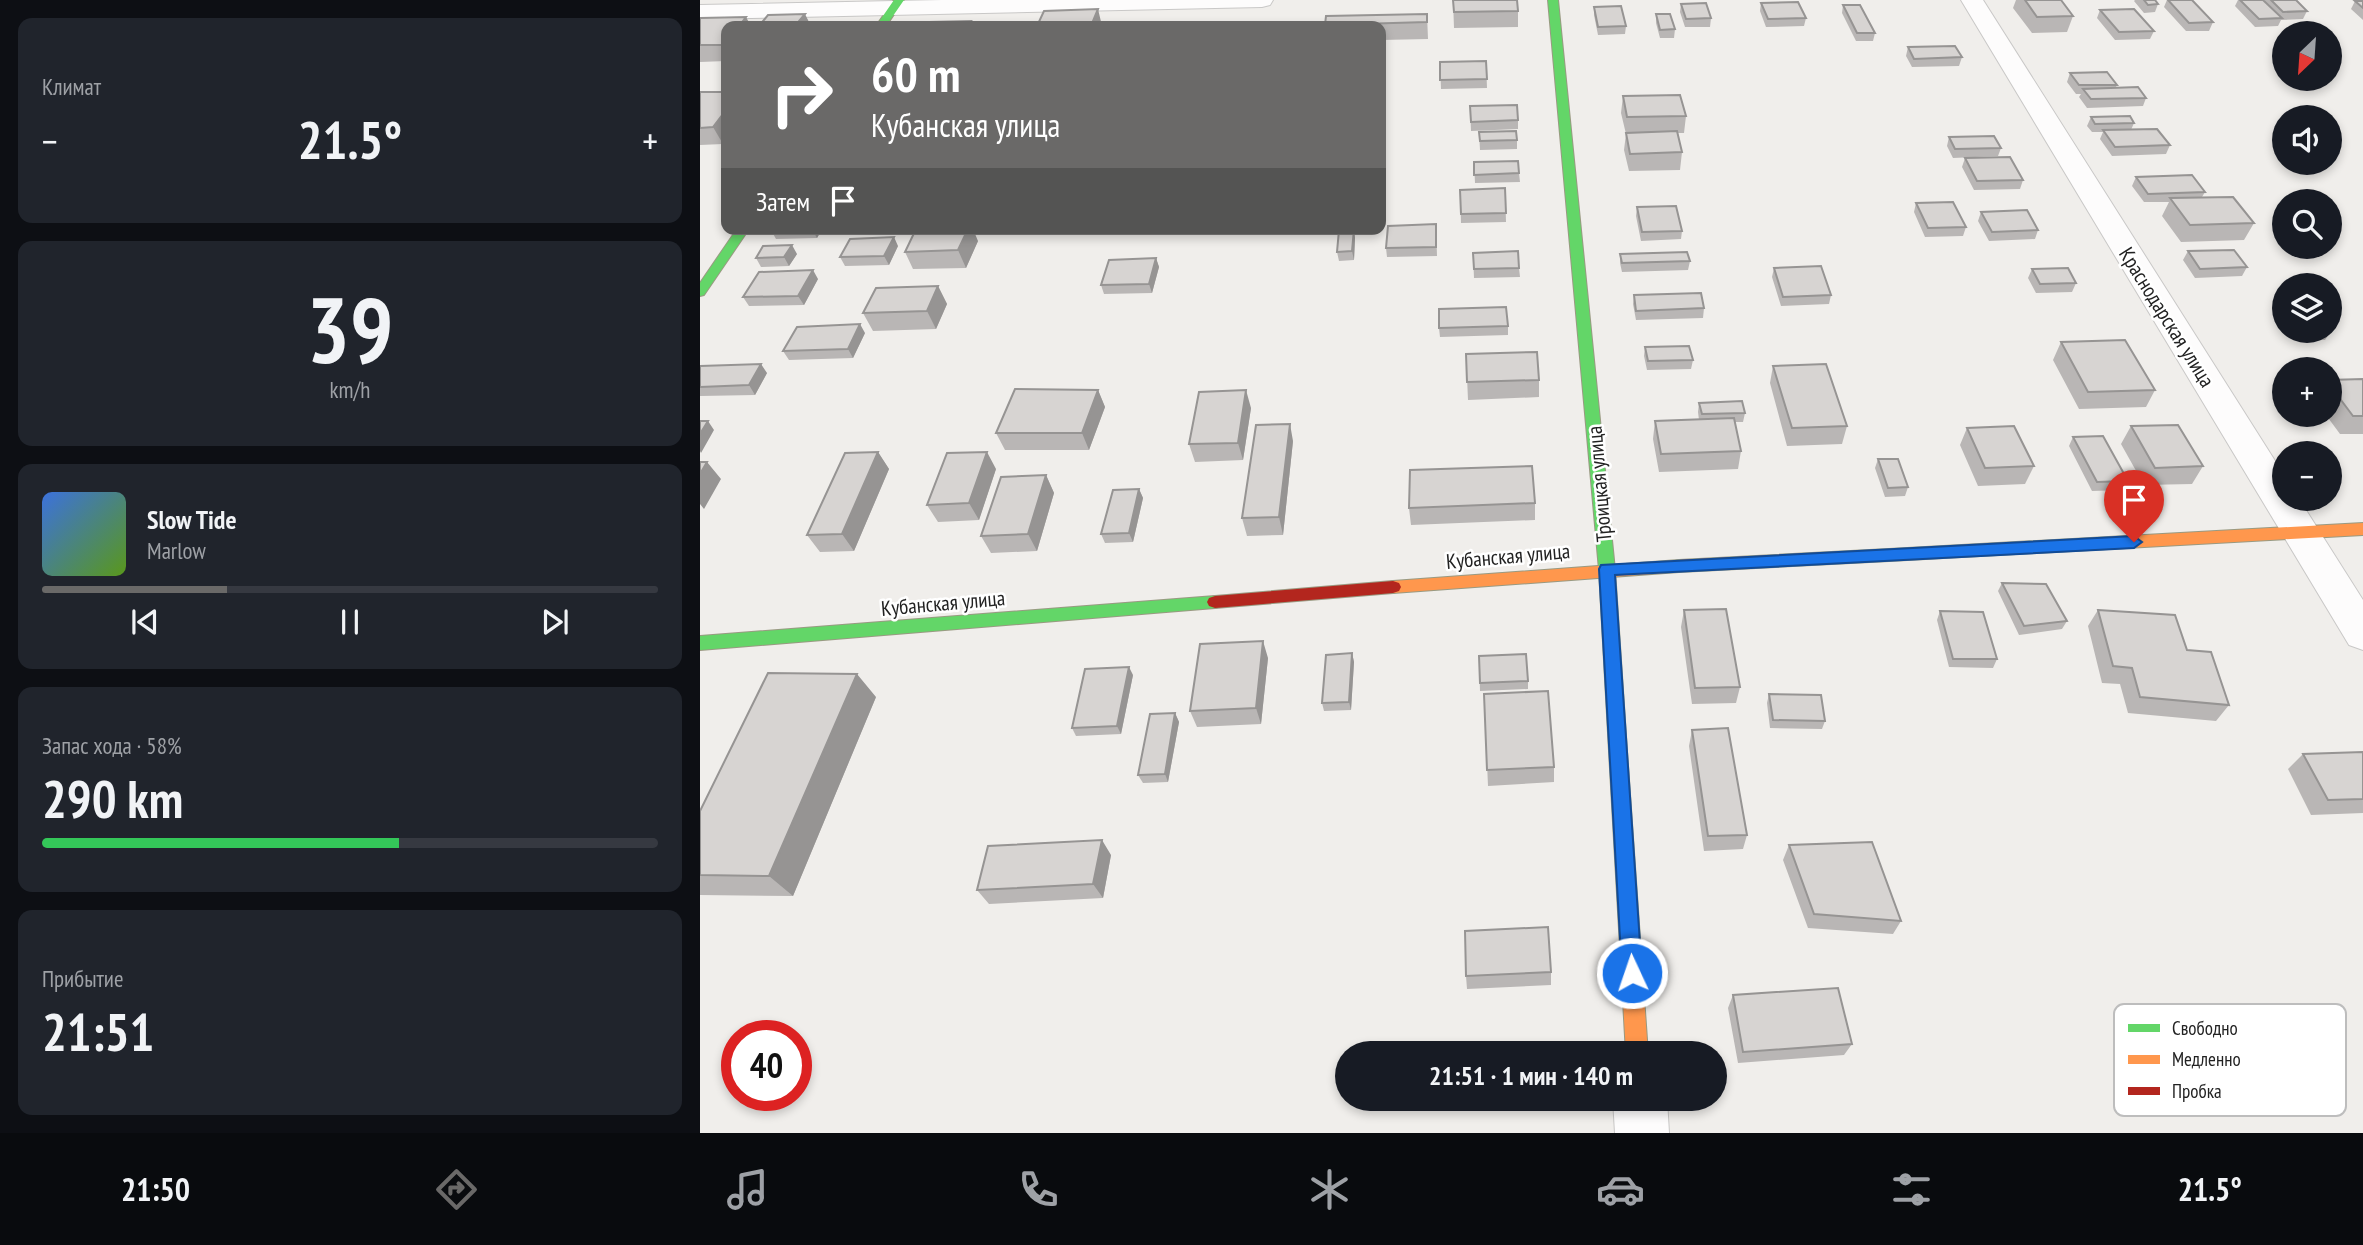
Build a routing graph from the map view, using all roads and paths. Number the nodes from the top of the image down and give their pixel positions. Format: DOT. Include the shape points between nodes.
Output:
graph roads {
  1 [pos="1262,0"];
  2 [pos="1553,0"];
  3 [pos="1972,0"];
  4 [pos="897,3"];
  5 [pos="700,12"];
  6 [pos="884,21"];
  7 [pos="739,235"];
  8 [pos="700,292"];
  9 [pos="2363,529"];
  10 [pos="2301,534"];
  11 [pos="1607,569"];
  12 [pos="2363,634"];
  13 [pos="700,643"];
  14 [pos="1636,1041"];
  15 [pos="1641,1111"];
  16 [pos="1642,1133"];
  1 -- 4 [label="street"];
  2 -- 11 [label="street, Троицкая улица"];
  3 -- 10 [label="street, Краснодарская улица"];
  4 -- 5 [label="street"];
  4 -- 6 [label="street"];
  7 -- 8 [label="street"];
  9 -- 10 [label="street, Кубанская улица"];
  10 -- 11 [label="street, Кубанская улица"];
  10 -- 12 [label="street, Краснодарская улица"];
  11 -- 13 [label="street, Кубанская улица"];
  11 -- 14 [label="street, Троицкая улица"];
  15 -- 16 [label="street"];
}
